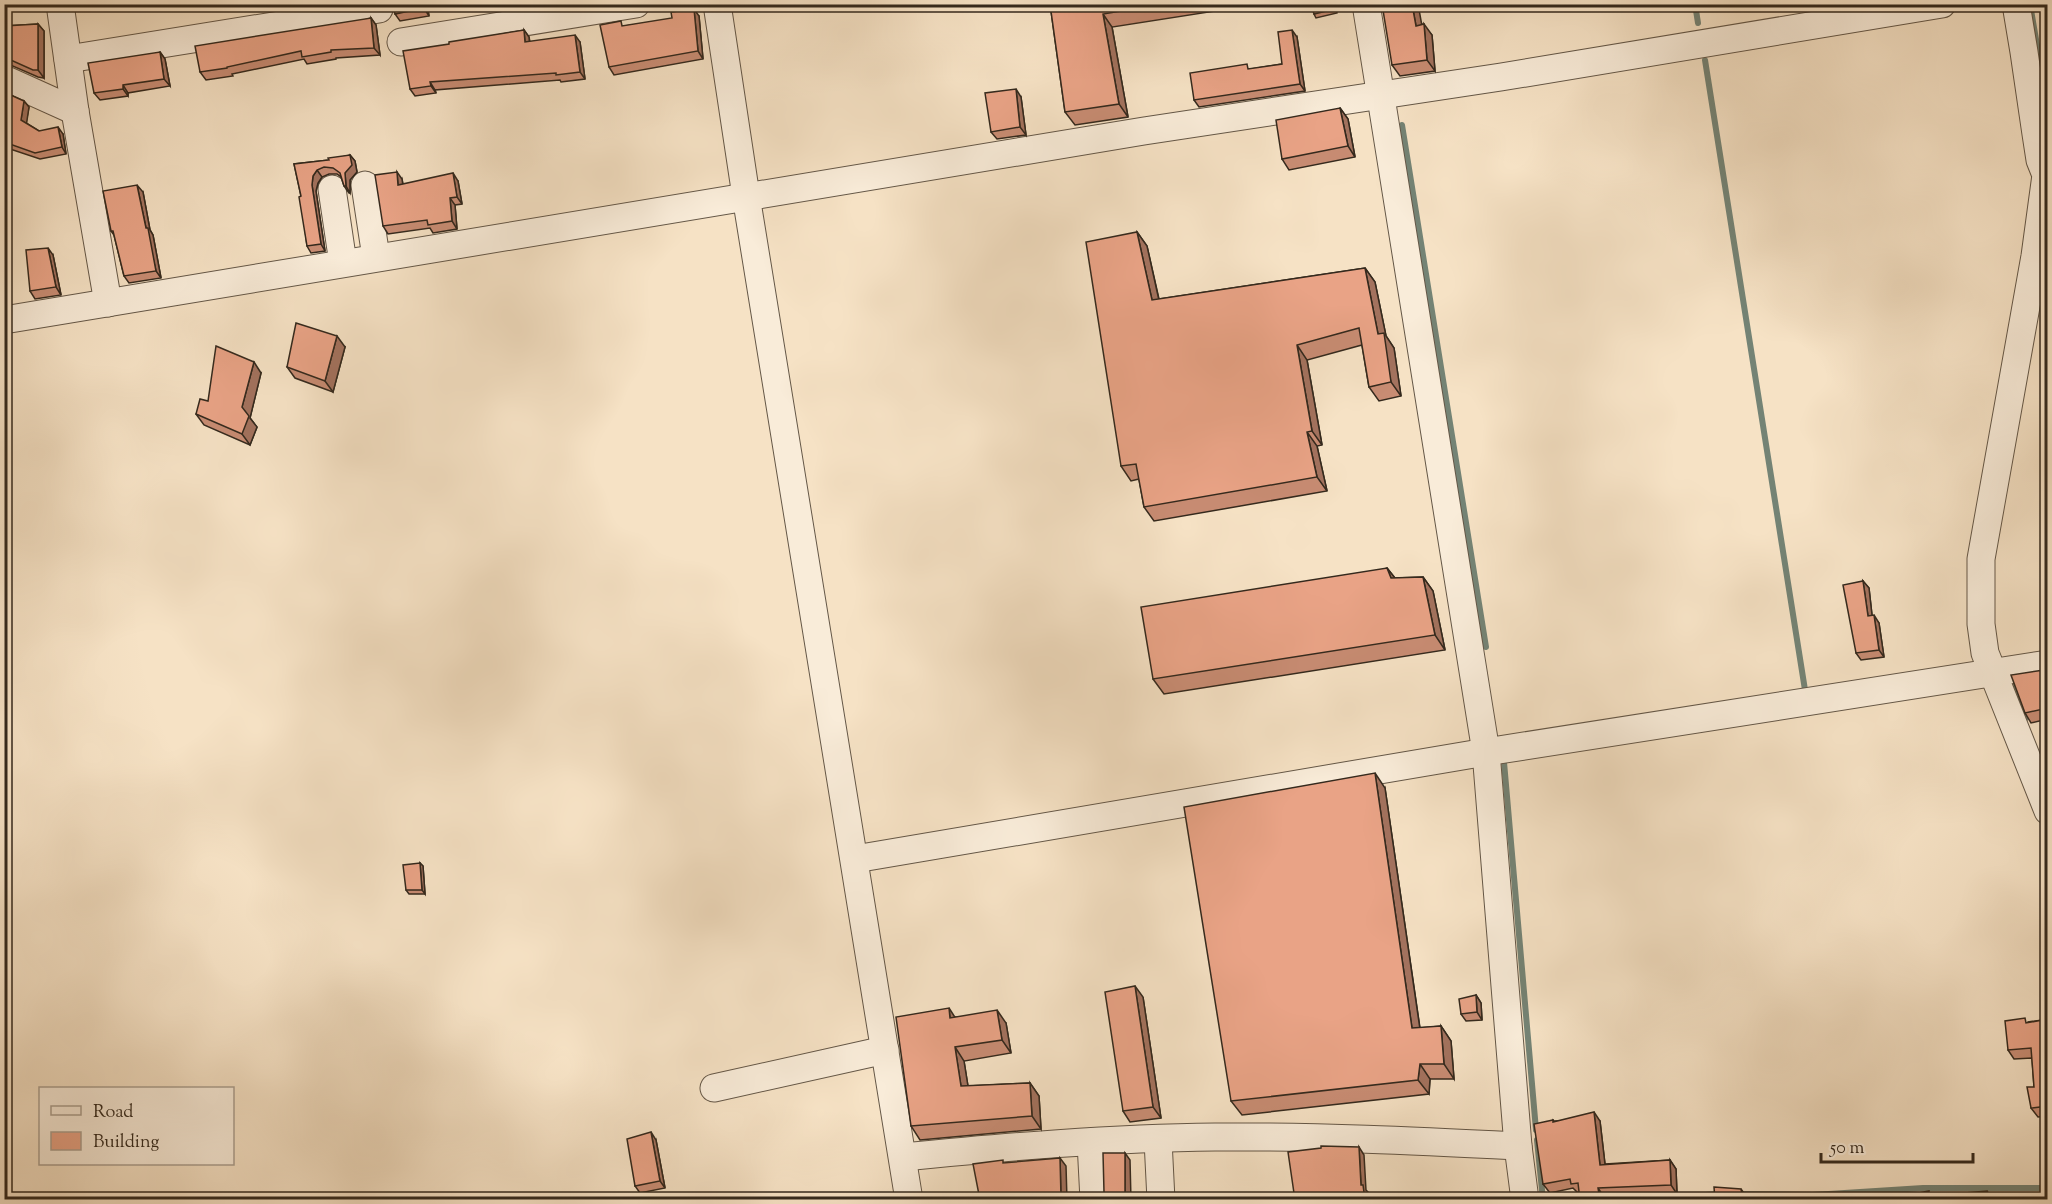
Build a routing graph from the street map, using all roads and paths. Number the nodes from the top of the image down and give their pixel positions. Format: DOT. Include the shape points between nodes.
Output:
graph roads {
  1 [pos="60,4"];
  2 [pos="636,4"];
  3 [pos="717,4"];
  4 [pos="1366,4"];
  5 [pos="1942,4"];
  6 [pos="2016,4"];
  7 [pos="379,9"];
  8 [pos="401,42"];
  9 [pos="68,59"];
  10 [pos="4,80"];
  11 [pos="1381,94"];
  12 [pos="75,111"];
  13 [pos="2047,176"];
  14 [pos="365,185"];
  15 [pos="332,189"];
  16 [pos="746,196"];
  17 [pos="376,257"];
  18 [pos="343,263"];
  19 [pos="108,303"];
  20 [pos="4,320"];
  21 [pos="2048,664"];
  22 [pos="1994,674"];
  23 [pos="1486,752"];
  24 [pos="2048,811"];
  25 [pos="855,859"];
  26 [pos="885,1050"];
  27 [pos="714,1088"];
  28 [pos="1158,1140"];
  29 [pos="1090,1142"];
  30 [pos="1518,1146"];
  31 [pos="903,1157"];
  32 [pos="909,1200"];
  33 [pos="1094,1200"];
  34 [pos="1161,1200"];
  35 [pos="1525,1200"];
  1 -- 9 [label="street"];
  2 -- 8 [label="street"];
  3 -- 16 [label="street"];
  4 -- 11 [label="street"];
  5 -- 11 [label="street"];
  6 -- 13 [label="street" via="2039,152"];
  7 -- 9 [label="street"];
  9 -- 12 [label="street"];
  10 -- 12 [label="street"];
  11 -- 16 [label="street"];
  11 -- 23 [label="street"];
  12 -- 19 [label="street"];
  13 -- 22 [label="street" via="1981,560 1981,624 1985,653"];
  14 -- 17 [label="street"];
  15 -- 18 [label="street"];
  16 -- 17 [label="street"];
  16 -- 25 [label="street"];
  17 -- 18 [label="street"];
  18 -- 19 [label="street"];
  19 -- 20 [label="street"];
  21 -- 22 [label="street"];
  22 -- 23 [label="street"];
  22 -- 24 [label="street"];
  23 -- 25 [label="street"];
  23 -- 30 [label="street"];
  25 -- 26 [label="street"];
  26 -- 27 [label="street"];
  26 -- 31 [label="street"];
  28 -- 29 [label="street"];
  28 -- 30 [label="street" via="1214,1137"];
  28 -- 34 [label="street"];
  29 -- 31 [label="street"];
  29 -- 33 [label="street"];
  30 -- 35 [label="street"];
  31 -- 32 [label="street"];
}
